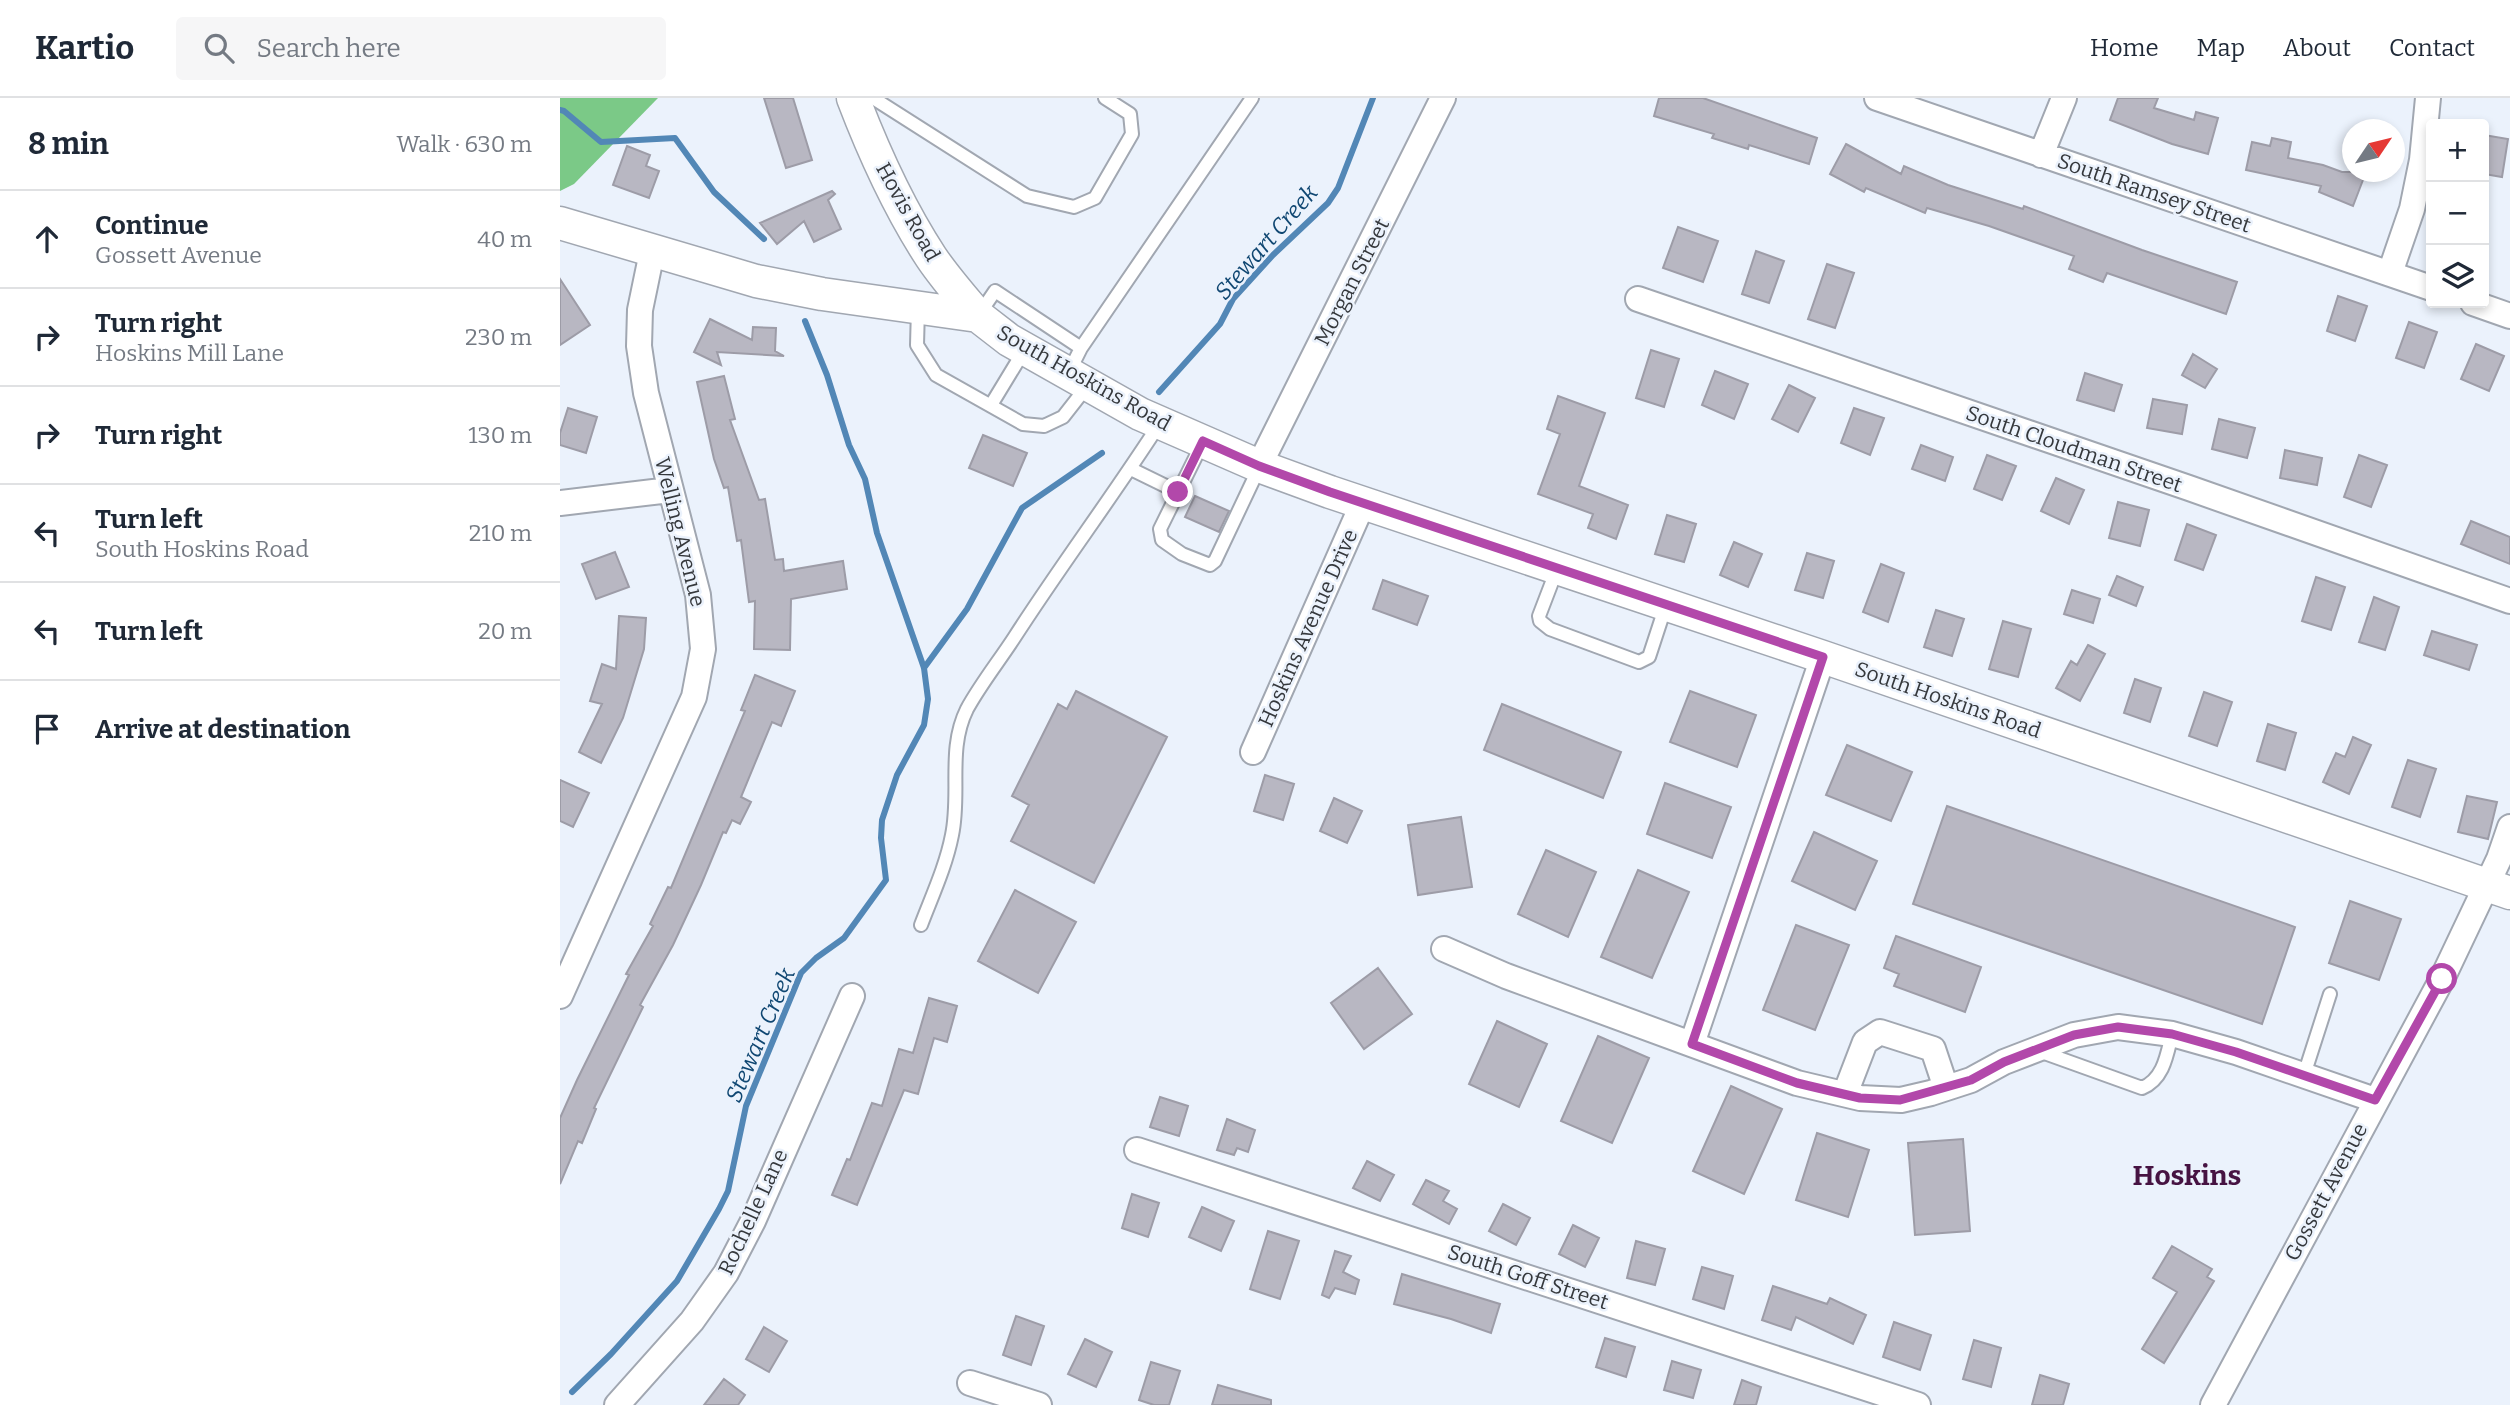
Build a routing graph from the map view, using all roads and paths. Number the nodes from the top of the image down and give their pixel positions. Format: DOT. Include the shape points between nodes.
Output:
graph roads {
  1 [pos="1105,98"];
  2 [pos="1252,98"];
  3 [pos="1443,98"];
  4 [pos="1877,98"];
  5 [pos="2064,98"];
  6 [pos="2428,98"];
  7 [pos="862,101"];
  8 [pos="2041,155"];
  9 [pos="560,223"];
  10 [pos="652,252"];
  11 [pos="2390,273"];
  12 [pos="2426,286"];
  13 [pos="1638,299"];
  14 [pos="918,308"];
  15 [pos="2487,308"];
  16 [pos="978,316"];
  17 [pos="2510,316"];
  18 [pos="1025,349"];
  19 [pos="1079,369"];
  20 [pos="991,405"];
  21 [pos="1161,423"];
  22 [pos="1203,441"];
  23 [pos="1259,466"];
  24 [pos="1131,469"];
  25 [pos="670,490"];
  26 [pos="1178,492"];
  27 [pos="560,503"];
  28 [pos="1363,503"];
  29 [pos="1557,568"];
  30 [pos="2510,601"];
  31 [pos="1666,605"];
  32 [pos="1823,657"];
  33 [pos="1253,751"];
  34 [pos="2510,827"];
  35 [pos="2499,889"];
  36 [pos="921,925"];
  37 [pos="1444,948"];
  38 [pos="568,960"];
  39 [pos="2330,994"];
  40 [pos="560,996"];
  41 [pos="852,996"];
  42 [pos="2172,1034"];
  43 [pos="1692,1044"];
  44 [pos="2035,1050"];
  45 [pos="2304,1075"];
  46 [pos="1946,1088"];
  47 [pos="1845,1094"];
  48 [pos="2375,1100"];
  49 [pos="1137,1150"];
  50 [pos="970,1383"];
  51 [pos="617,1405"];
  52 [pos="1039,1405"];
  53 [pos="1919,1405"];
  54 [pos="2213,1405"];
  1 -- 7 [label="lane" via="1130,114 1132,134 1095,198 1074,207 1027,196"];
  2 -- 19 [label="lane"];
  3 -- 23 [label="street, Morgan Street"];
  4 -- 8 [label="street, South Ramsey Street"];
  5 -- 8 [label="street"];
  6 -- 11 [label="street" via="2412,209"];
  7 -- 16 [label="street, Hovis Road" via="877,159 912,225"];
  8 -- 11 [label="street, South Ramsey Street"];
  9 -- 10 [label="street, South Hoskins Road"];
  10 -- 14 [label="street, South Hoskins Road" via="822,295"];
  10 -- 25 [label="street, Welling Avenue" via="640,310 639,346"];
  11 -- 12 [label="street, South Ramsey Street"];
  13 -- 30 [label="street, South Cloudman Street"];
  14 -- 16 [label="street, South Hoskins Road"];
  14 -- 20 [label="lane" via="917,345 936,375"];
  15 -- 17 [label="street"];
  16 -- 18 [label="street, South Hoskins Road"];
  16 -- 19 [label="lane" via="995,291"];
  18 -- 19 [label="street, South Hoskins Road"];
  18 -- 20 [label="lane"];
  19 -- 20 [label="lane" via="1063,417 1044,426 1023,424"];
  19 -- 21 [label="street, South Hoskins Road"];
  21 -- 22 [label="street, South Hoskins Road"];
  21 -- 24 [label="lane"];
  22 -- 23 [label="street, South Hoskins Road"];
  22 -- 26 [label="lane"];
  23 -- 26 [label="lane" via="1210,565 1162,540 1160,528"];
  23 -- 28 [label="street, South Hoskins Road"];
  24 -- 26 [label="lane"];
  24 -- 36 [label="lane" via="1050,582 967,711 954,752 953,834"];
  25 -- 27 [label="street"];
  25 -- 38 [label="street, Welling Avenue" via="698,595 701,665 694,697"];
  28 -- 29 [label="street, South Hoskins Road"];
  28 -- 33 [label="street, Hoskins Avenue Drive"];
  29 -- 31 [label="street, South Hoskins Road"];
  29 -- 31 [label="lane" via="1540,621 1550,629 1639,662 1649,657"];
  31 -- 32 [label="street, South Hoskins Road"];
  32 -- 35 [label="street, South Hoskins Road"];
  32 -- 43 [label="street"];
  34 -- 35 [label="street, Gossett Avenue"];
  35 -- 48 [label="street, Gossett Avenue" via="2442,979"];
  37 -- 43 [label="street" via="1506,976"];
  38 -- 40 [label="street, Welling Avenue"];
  39 -- 45 [label="lane"];
  41 -- 51 [label="street, Rochelle Lane" via="726,1273 692,1321"];
  42 -- 44 [label="street" via="2118,1027 2074,1035"];
  42 -- 44 [label="lane" via="2164,1065 2151,1084 2142,1087"];
  42 -- 45 [label="street"];
  43 -- 47 [label="street" via="1797,1083"];
  44 -- 46 [label="street"];
  45 -- 48 [label="street"];
  46 -- 47 [label="street" via="1900,1100"];
  46 -- 47 [label="street" via="1933,1049 1880,1032 1865,1042"];
  48 -- 54 [label="street, Gossett Avenue"];
  49 -- 53 [label="street, South Goff Street"];
  50 -- 52 [label="street"];
}
